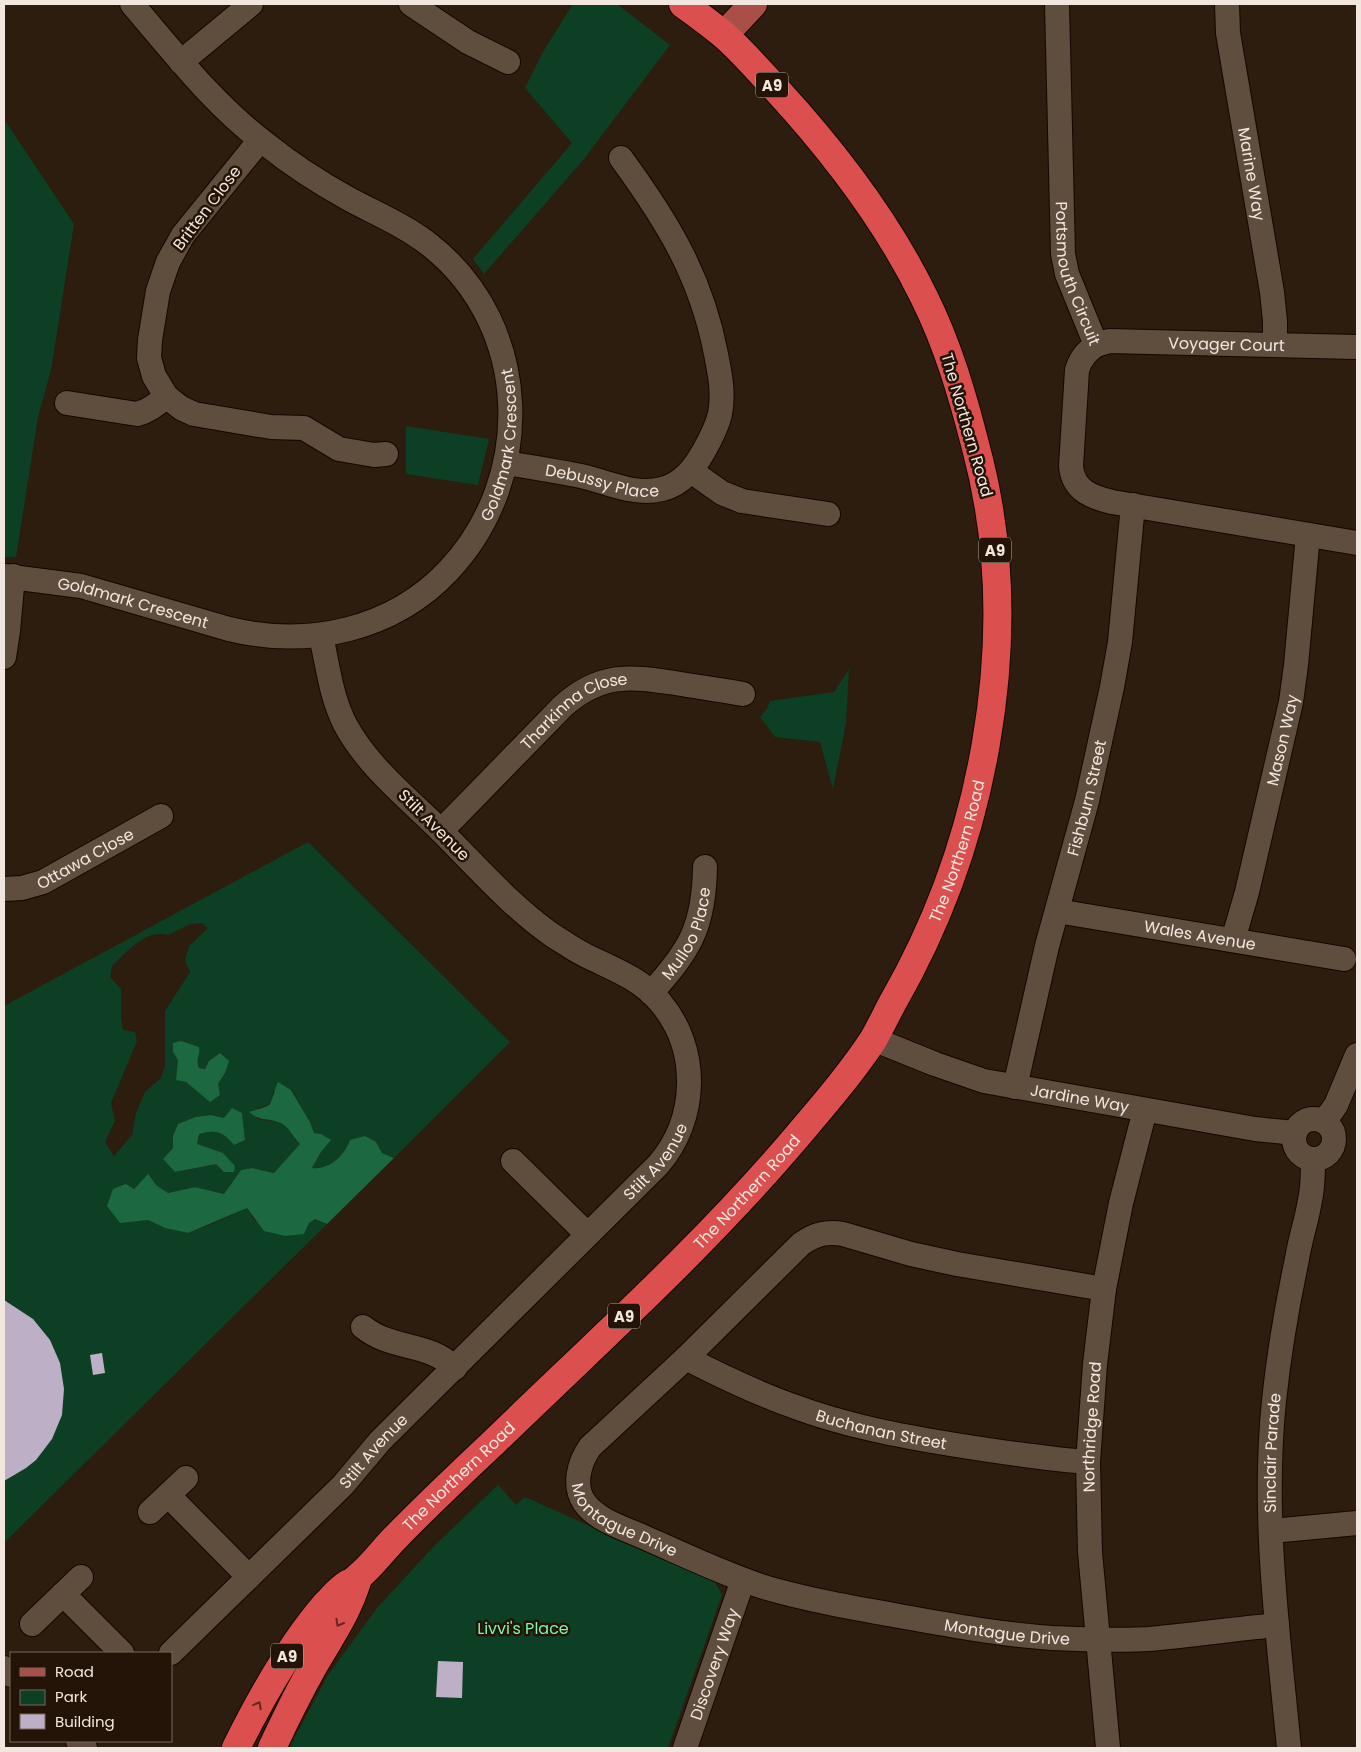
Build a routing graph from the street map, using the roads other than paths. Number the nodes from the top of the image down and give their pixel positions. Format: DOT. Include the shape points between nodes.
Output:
graph roads {
  1 [pos="132,4"];
  2 [pos="251,4"];
  3 [pos="410,4"];
  4 [pos="683,4"];
  5 [pos="753,4"];
  6 [pos="1057,4"];
  7 [pos="1227,4"];
  8 [pos="724,35"];
  9 [pos="181,62"];
  10 [pos="508,62"];
  11 [pos="260,140"];
  12 [pos="620,158"];
  13 [pos="1096,345"];
  14 [pos="1275,345"];
  15 [pos="1357,347"];
  16 [pos="166,396"];
  17 [pos="66,403"];
  18 [pos="386,454"];
  19 [pos="506,463"];
  20 [pos="691,471"];
  21 [pos="1133,505"];
  22 [pos="828,514"];
  23 [pos="1308,534"];
  24 [pos="1357,543"];
  25 [pos="8,576"];
  26 [pos="321,636"];
  27 [pos="4,657"];
  28 [pos="743,694"];
  29 [pos="161,816"];
  30 [pos="441,831"];
  31 [pos="705,867"];
  32 [pos="4,889"];
  33 [pos="1057,911"];
  34 [pos="1233,940"];
  35 [pos="1344,959"];
  36 [pos="651,993"];
  37 [pos="873,1038"];
  38 [pos="1357,1055"];
  39 [pos="1015,1087"];
  40 [pos="1145,1110"];
  41 [pos="1324,1122"];
  42 [pos="1295,1132"];
  43 [pos="1313,1159"];
  44 [pos="513,1161"];
  45 [pos="586,1234"];
  46 [pos="1104,1290"];
  47 [pos="363,1326"];
  48 [pos="686,1358"];
  49 [pos="455,1368"];
  50 [pos="1088,1462"];
  51 [pos="186,1478"];
  52 [pos="168,1495"];
  53 [pos="150,1512"];
  54 [pos="1357,1523"];
  55 [pos="1272,1531"];
  56 [pos="81,1578"];
  57 [pos="248,1578"];
  58 [pos="358,1578"];
  59 [pos="743,1580"];
  60 [pos="63,1594"];
  61 [pos="32,1624"];
  62 [pos="1277,1625"];
  63 [pos="1097,1639"];
  64 [pos="121,1652"];
  65 [pos="172,1652"];
  66 [pos="236,1748"];
  67 [pos="272,1748"];
  68 [pos="686,1748"];
  69 [pos="1108,1748"];
  70 [pos="1290,1748"];
  1 -- 9 [label="street, Goldmark Crescent"];
  2 -- 9 [label="street"];
  3 -- 10 [label="street" via="468,42"];
  4 -- 8 [label="highway, The Northern Road / A9"];
  5 -- 8 [label="main road"];
  6 -- 13 [label="street, Portsmouth Circuit" via="1063,254 1067,274"];
  7 -- 14 [label="street, Marine Way" via="1229,42 1272,292"];
  8 -- 37 [label="highway, The Northern Road / A9" via="784,97 839,162 907,265 926,301 956,378 989,504 997,576 997,652 989,724 977,787 966,834 942,904 911,971"];
  9 -- 11 [label="street, Goldmark Crescent"];
  11 -- 16 [label="street, Britten Close" via="183,235 166,267 158,291 149,350 154,376"];
  11 -- 19 [label="street, Goldmark Crescent" via="313,178 415,234 437,251 467,284 490,323 510,390 511,422"];
  12 -- 20 [label="street, Debussy Place" via="677,242 698,288 712,336 721,386 720,414 714,433"];
  13 -- 14 [label="street, Voyager Court" via="1109,341"];
  13 -- 21 [label="street, Portsmouth Circuit" via="1081,360 1077,370 1072,475 1080,489 1089,495"];
  14 -- 15 [label="street, Voyager Court"];
  16 -- 17 [label="street" via="146,412 137,414"];
  16 -- 18 [label="street, Britten Close" via="181,408 201,416 271,427 304,428 339,449"];
  19 -- 20 [label="street, Debussy Place" via="646,491 672,486"];
  19 -- 26 [label="street, Goldmark Crescent" via="487,516 472,542 446,574 412,601 380,618"];
  20 -- 22 [label="street" via="722,493 742,501"];
  21 -- 23 [label="street, Portsmouth Circuit"];
  21 -- 33 [label="street, Fishburn Street" via="1120,642 1112,687 1087,801"];
  23 -- 24 [label="street, Portsmouth Circuit"];
  23 -- 34 [label="street, Mason Way" via="1291,702 1252,873"];
  25 -- 26 [label="street, Goldmark Crescent" via="87,587 241,632 273,637"];
  25 -- 27 [label="street" via="8,631"];
  26 -- 30 [label="street, Stilt Avenue" via="335,701 349,732 373,764"];
  28 -- 30 [label="street, Tharkinna Close" via="633,677 593,685 563,706"];
  29 -- 32 [label="street, Ottawa Close" via="42,882"];
  30 -- 36 [label="street, Stilt Avenue" via="534,922 581,953 626,974"];
  31 -- 36 [label="street, Mulloo Place" via="703,903 694,932 675,965"];
  33 -- 34 [label="street, Wales Avenue"];
  33 -- 39 [label="street, Fishburn Street"];
  34 -- 35 [label="street, Wales Avenue"];
  36 -- 45 [label="street, Stilt Avenue" via="675,1025 687,1056 690,1082 686,1114 666,1156"];
  37 -- 39 [label="street, Jardine Way" via="934,1064 984,1081"];
  37 -- 58 [label="highway, The Northern Road / A9" via="819,1111 720,1223 392,1540"];
  38 -- 41 [label="street" via="1336,1105"];
  39 -- 40 [label="street, Jardine Way"];
  40 -- 42 [label="street, Jardine Way" via="1255,1129"];
  40 -- 46 [label="street, Northridge Road" via="1121,1203"];
  41 -- 42 [label="street" via="1307,1120"];
  41 -- 43 [label="street" via="1332,1132 1333,1144 1325,1155"];
  42 -- 43 [label="street" via="1297,1150"];
  43 -- 55 [label="street, Sinclair Parade" via="1310,1200 1286,1310 1274,1404 1270,1496"];
  44 -- 45 [label="street"];
  45 -- 49 [label="street, Stilt Avenue"];
  46 -- 48 [label="street, Montague Drive" via="957,1264 843,1234 823,1232 801,1244"];
  46 -- 50 [label="street, Northridge Road"];
  47 -- 49 [label="street" via="388,1341 438,1355"];
  48 -- 50 [label="street, Buchanan Street" via="794,1407 847,1423 1027,1456"];
  48 -- 59 [label="street, Montague Drive" via="590,1447 580,1469 580,1491 583,1501 605,1520"];
  49 -- 57 [label="street, Stilt Avenue"];
  50 -- 63 [label="street, Northridge Road" via="1090,1552"];
  51 -- 52 [label="street"];
  52 -- 53 [label="street"];
  52 -- 57 [label="street"];
  54 -- 55 [label="street"];
  55 -- 62 [label="street, Sinclair Parade"];
  56 -- 60 [label="street"];
  57 -- 65 [label="street, Stilt Avenue"];
  66 -- 58 [label="highway, The Northern Road / A9, one-way" via="270,1682 293,1647 324,1606"];
  58 -- 67 [label="highway, The Northern Road / A9, one-way" via="342,1618 292,1705"];
  59 -- 63 [label="street, Montague Drive" via="810,1599 949,1624 1022,1636"];
  59 -- 68 [label="street, Discovery Way"];
  60 -- 61 [label="street"];
  60 -- 64 [label="street"];
  62 -- 63 [label="street, Montague Drive" via="1147,1639"];
  62 -- 70 [label="street, Sinclair Parade"];
  63 -- 69 [label="street, Northridge Road"];
}
